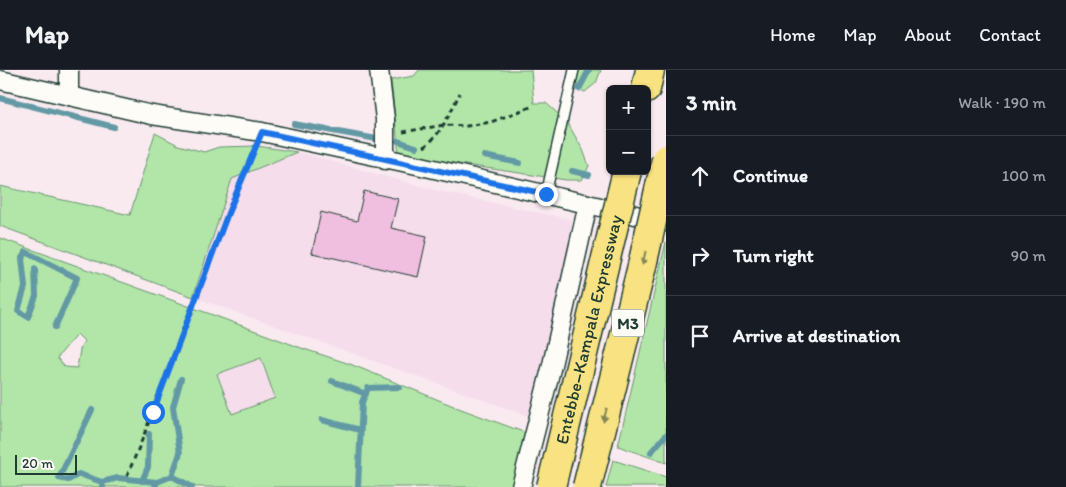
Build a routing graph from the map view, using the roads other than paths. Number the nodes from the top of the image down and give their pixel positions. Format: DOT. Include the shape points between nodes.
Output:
graph roads {
  1 [pos="70,70"];
  2 [pos="379,70"];
  3 [pos="574,70"];
  4 [pos="650,70"];
  5 [pos="0,80"];
  6 [pos="647,85"];
  7 [pos="69,96"];
  8 [pos="666,159"];
  9 [pos="385,160"];
  10 [pos="625,175"];
  11 [pos="546,194"];
  12 [pos="588,204"];
  13 [pos="666,222"];
  14 [pos="521,487"];
  15 [pos="551,487"];
  16 [pos="587,487"];
  1 -- 7 [label="street"];
  2 -- 9 [label="street" via="386,136"];
  3 -- 11 [label="lane"];
  4 -- 6 [label="highway"];
  5 -- 7 [label="street"];
  7 -- 9 [label="street" via="152,115 262,132"];
  8 -- 16 [label="highway, Entebbe–Kampala Expressway / M3, one-way, bridge"];
  9 -- 11 [label="street"];
  10 -- 15 [label="highway, Entebbe–Kampala Expressway / M3, bridge"];
  11 -- 12 [label="street"];
  12 -- 13 [label="street"];
  12 -- 14 [label="street"];
}
